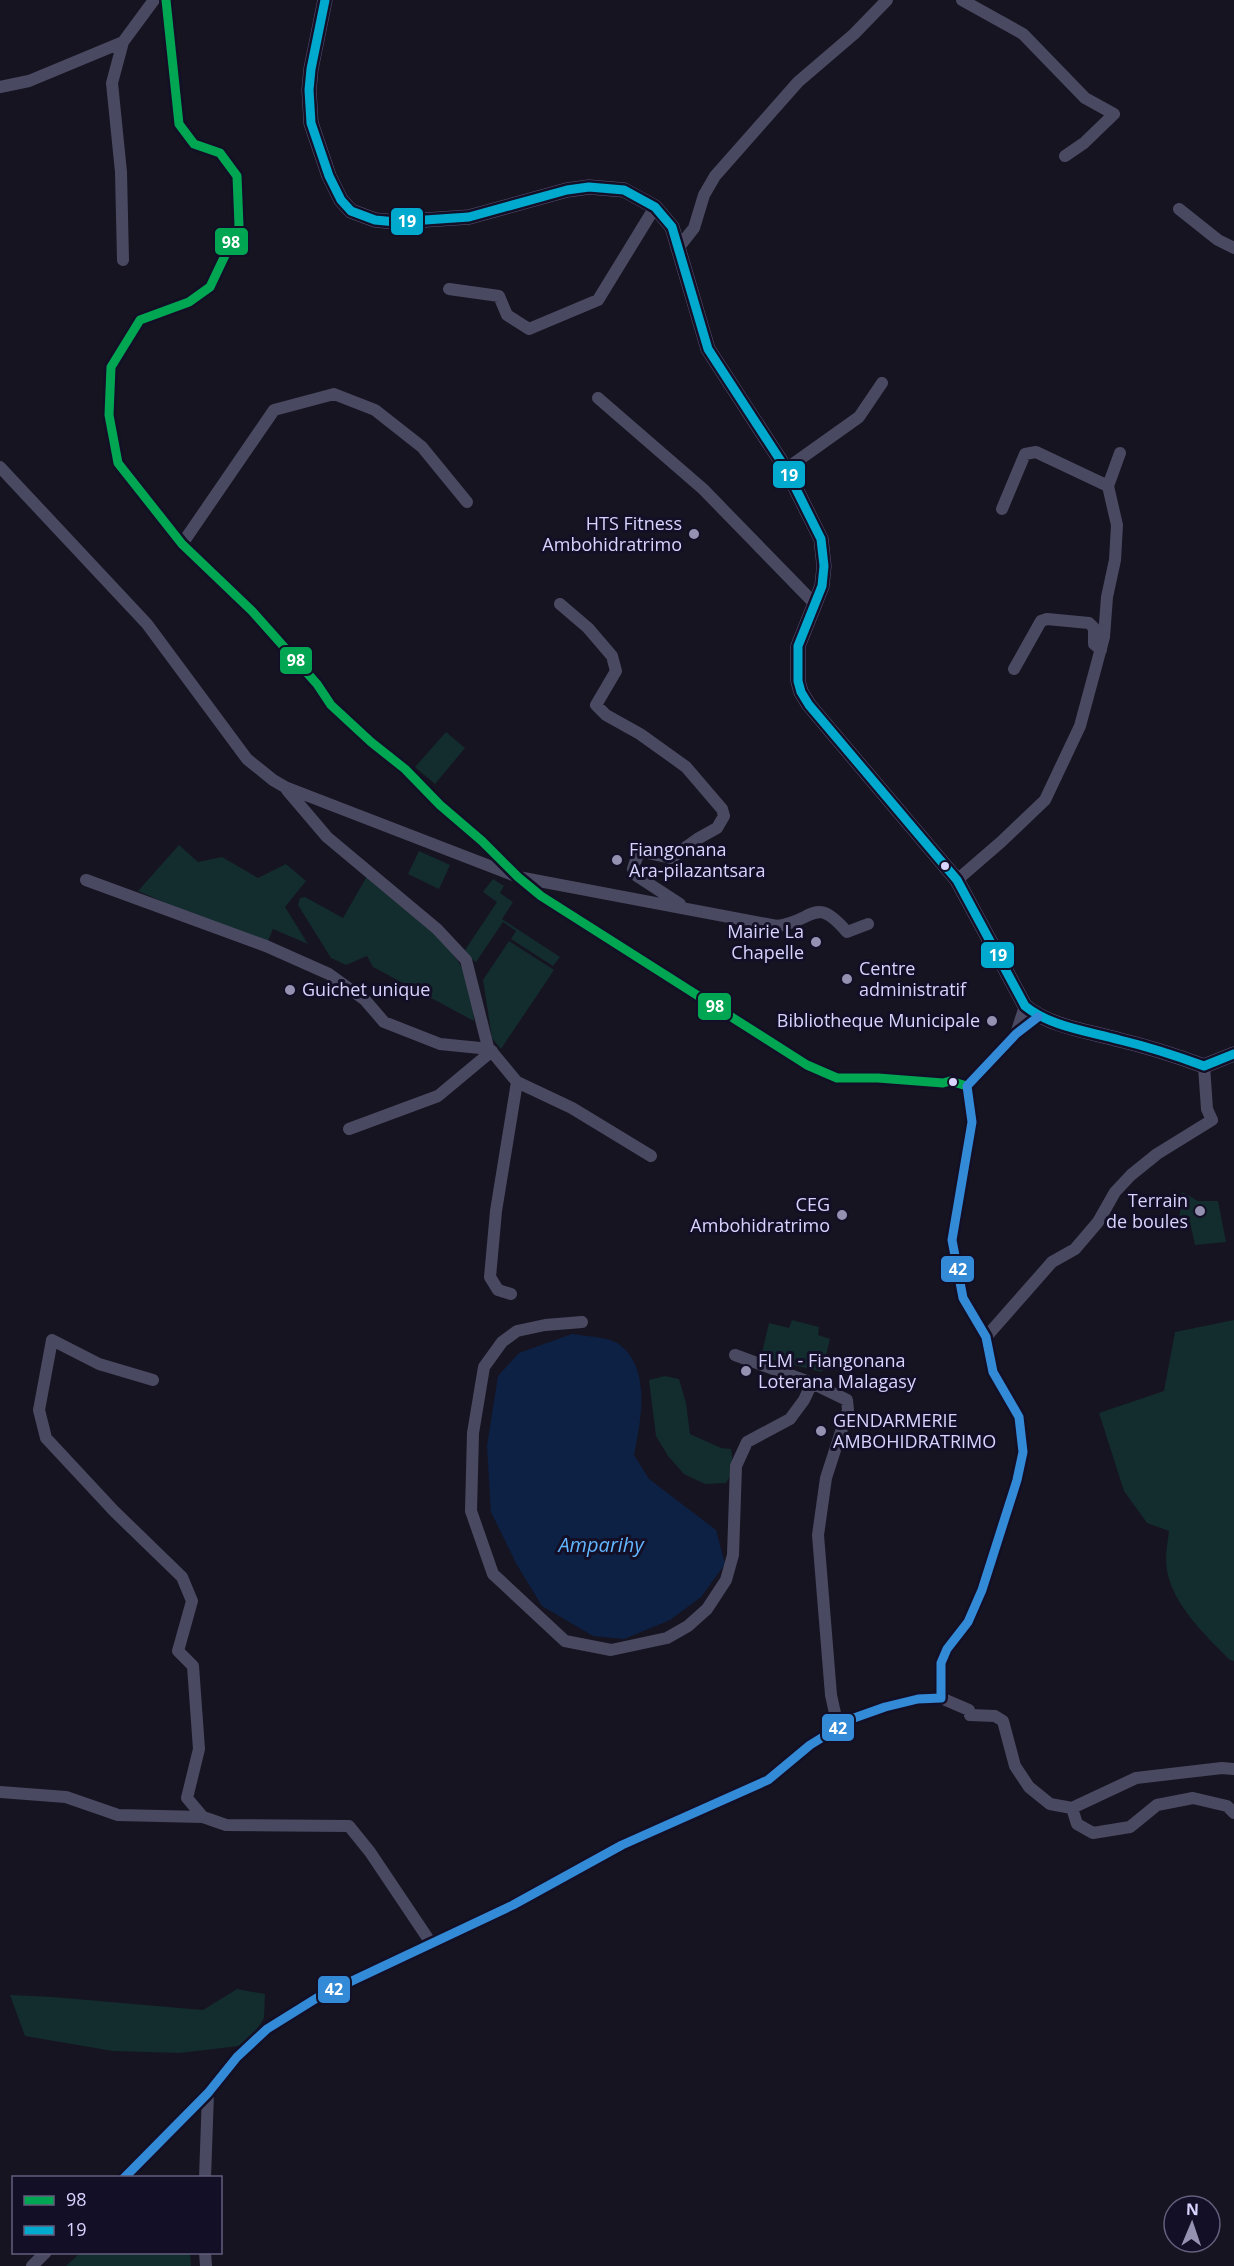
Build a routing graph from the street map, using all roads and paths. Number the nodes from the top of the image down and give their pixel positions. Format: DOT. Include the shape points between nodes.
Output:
graph roads {
  1 [pos="154,0"];
  2 [pos="166,0"];
  3 [pos="325,0"];
  4 [pos="887,0"];
  5 [pos="962,0"];
  6 [pos="123,42"];
  7 [pos="0,87"];
  8 [pos="1065,156"];
  9 [pos="656,207"];
  10 [pos="1179,209"];
  11 [pos="680,247"];
  12 [pos="1234,248"];
  13 [pos="123,260"];
  14 [pos="449,289"];
  15 [pos="882,383"];
  16 [pos="598,398"];
  17 [pos="1120,453"];
  18 [pos="0,467"];
  19 [pos="786,469"];
  20 [pos="1108,486"];
  21 [pos="467,502"];
  22 [pos="1002,509"];
  23 [pos="182,544"];
  24 [pos="560,604"];
  25 [pos="815,604"];
  26 [pos="1101,650"];
  27 [pos="1014,669"];
  28 [pos="285,787"];
  29 [pos="518,877"];
  30 [pos="86,880"];
  31 [pos="957,880"];
  32 [pos="684,907"];
  33 [pos="868,924"];
  34 [pos="1024,1006"];
  35 [pos="1038,1017"];
  36 [pos="1016,1034"];
  37 [pos="490,1049"];
  38 [pos="1234,1054"];
  39 [pos="1204,1066"];
  40 [pos="517,1082"];
  41 [pos="967,1086"];
  42 [pos="349,1129"];
  43 [pos="651,1156"];
  44 [pos="511,1294"];
  45 [pos="582,1322"];
  46 [pos="986,1337"];
  47 [pos="735,1355"];
  48 [pos="153,1380"];
  49 [pos="812,1383"];
  50 [pos="941,1698"];
  51 [pos="838,1726"];
  52 [pos="1234,1769"];
  53 [pos="0,1792"];
  54 [pos="1072,1808"];
  55 [pos="1234,1814"];
  56 [pos="203,1817"];
  57 [pos="431,1943"];
  58 [pos="208,2093"];
  59 [pos="126,2176"];
  60 [pos="205,2176"];
  61 [pos="45,2254"];
  62 [pos="32,2266"];
  1 -- 6 [label="street"];
  2 -- 23 [label="street" via="178,124 194,144 220,153 237,176 239,226 210,287 189,302 140,320 111,367 109,415 118,462"];
  3 -- 9 [label="main road" via="311,69 311,123 329,176 351,211 375,220 396,222 470,217 589,187 624,190"];
  4 -- 11 [label="street" via="798,82 715,176 704,195 694,228"];
  5 -- 8 [label="street" via="1023,34 1085,98 1114,114"];
  6 -- 7 [label="street" via="29,81"];
  6 -- 13 [label="street" via="112,83 121,172"];
  9 -- 11 [label="main road" via="672,227"];
  9 -- 14 [label="street" via="598,300 530,329 507,315 499,296"];
  10 -- 12 [label="street"];
  11 -- 19 [label="main road" via="708,349"];
  15 -- 19 [label="street" via="859,417"];
  16 -- 25 [label="street" via="703,489"];
  17 -- 20 [label="street"];
  18 -- 28 [label="street" via="147,624 247,759"];
  19 -- 25 [label="main road" via="820,539 824,566"];
  20 -- 22 [label="street" via="1036,452 1025,454"];
  20 -- 26 [label="street" via="1117,525"];
  21 -- 23 [label="street" via="423,447 375,410 334,394 274,410"];
  23 -- 29 [label="street" via="252,611 331,705"];
  24 -- 32 [label="street" via="612,656 616,670 596,705 686,767 722,809 724,816 717,828 671,858 643,852 635,861 633,869 637,876"];
  25 -- 31 [label="main road" via="798,646 801,692"];
  26 -- 27 [label="street" via="1094,644 1094,628 1089,622 1047,619 1041,621"];
  26 -- 31 [label="street" via="1080,726 1045,800"];
  28 -- 29 [label="street"];
  28 -- 37 [label="street" via="327,837 437,928 466,960"];
  29 -- 32 [label="street"];
  29 -- 41 [label="street" via="541,896 807,1065 837,1078 950,1081"];
  30 -- 37 [label="street" via="266,946 329,974 365,1000 384,1022 440,1044"];
  31 -- 34 [label="main road"];
  32 -- 33 [label="street" via="777,926 823,911 847,932"];
  34 -- 35 [label="main road"];
  34 -- 36 [label="street"];
  35 -- 36 [label="street"];
  35 -- 39 [label="main road"];
  36 -- 41 [label="street"];
  37 -- 40 [label="street"];
  37 -- 42 [label="street" via="438,1096"];
  38 -- 39 [label="main road"];
  39 -- 46 [label="street" via="1207,1109 1212,1120 1131,1175 1075,1249 1052,1262"];
  40 -- 43 [label="street" via="572,1108"];
  40 -- 44 [label="street" via="496,1211 490,1277 498,1290"];
  41 -- 46 [label="street" via="972,1122 952,1240 963,1298"];
  45 -- 49 [label="street" via="517,1331 502,1342 484,1367 473,1433 471,1511 493,1574 565,1641 611,1650 623,1648 667,1638 707,1609 726,1580 733,1555 736,1466 747,1442 790,1419"];
  46 -- 50 [label="street" via="993,1372 1019,1417 1023,1452 982,1590 968,1622 941,1663"];
  47 -- 49 [label="street"];
  48 -- 56 [label="street" via="99,1364 52,1340 39,1410 46,1438 182,1577 192,1602 178,1651 193,1666 198,1749 187,1798"];
  49 -- 51 [label="street" via="847,1400 848,1410 826,1478 818,1535 831,1695"];
  50 -- 51 [label="street" via="885,1707"];
  50 -- 54 [label="street" via="969,1710 970,1715 995,1716 1003,1721 1015,1766 1029,1787 1050,1804"];
  51 -- 57 [label="street" via="768,1780 622,1845 513,1905"];
  52 -- 54 [label="street" via="1136,1778"];
  53 -- 56 [label="street" via="66,1797 118,1815"];
  54 -- 55 [label="street" via="1077,1824 1093,1833 1130,1827 1157,1805 1193,1798 1227,1806"];
  56 -- 57 [label="street" via="226,1825 349,1826"];
  57 -- 58 [label="street" via="320,1996 267,2030 237,2057"];
  58 -- 59 [label="street"];
  58 -- 60 [label="street"];
  61 -- 62 [label="street"];
}
